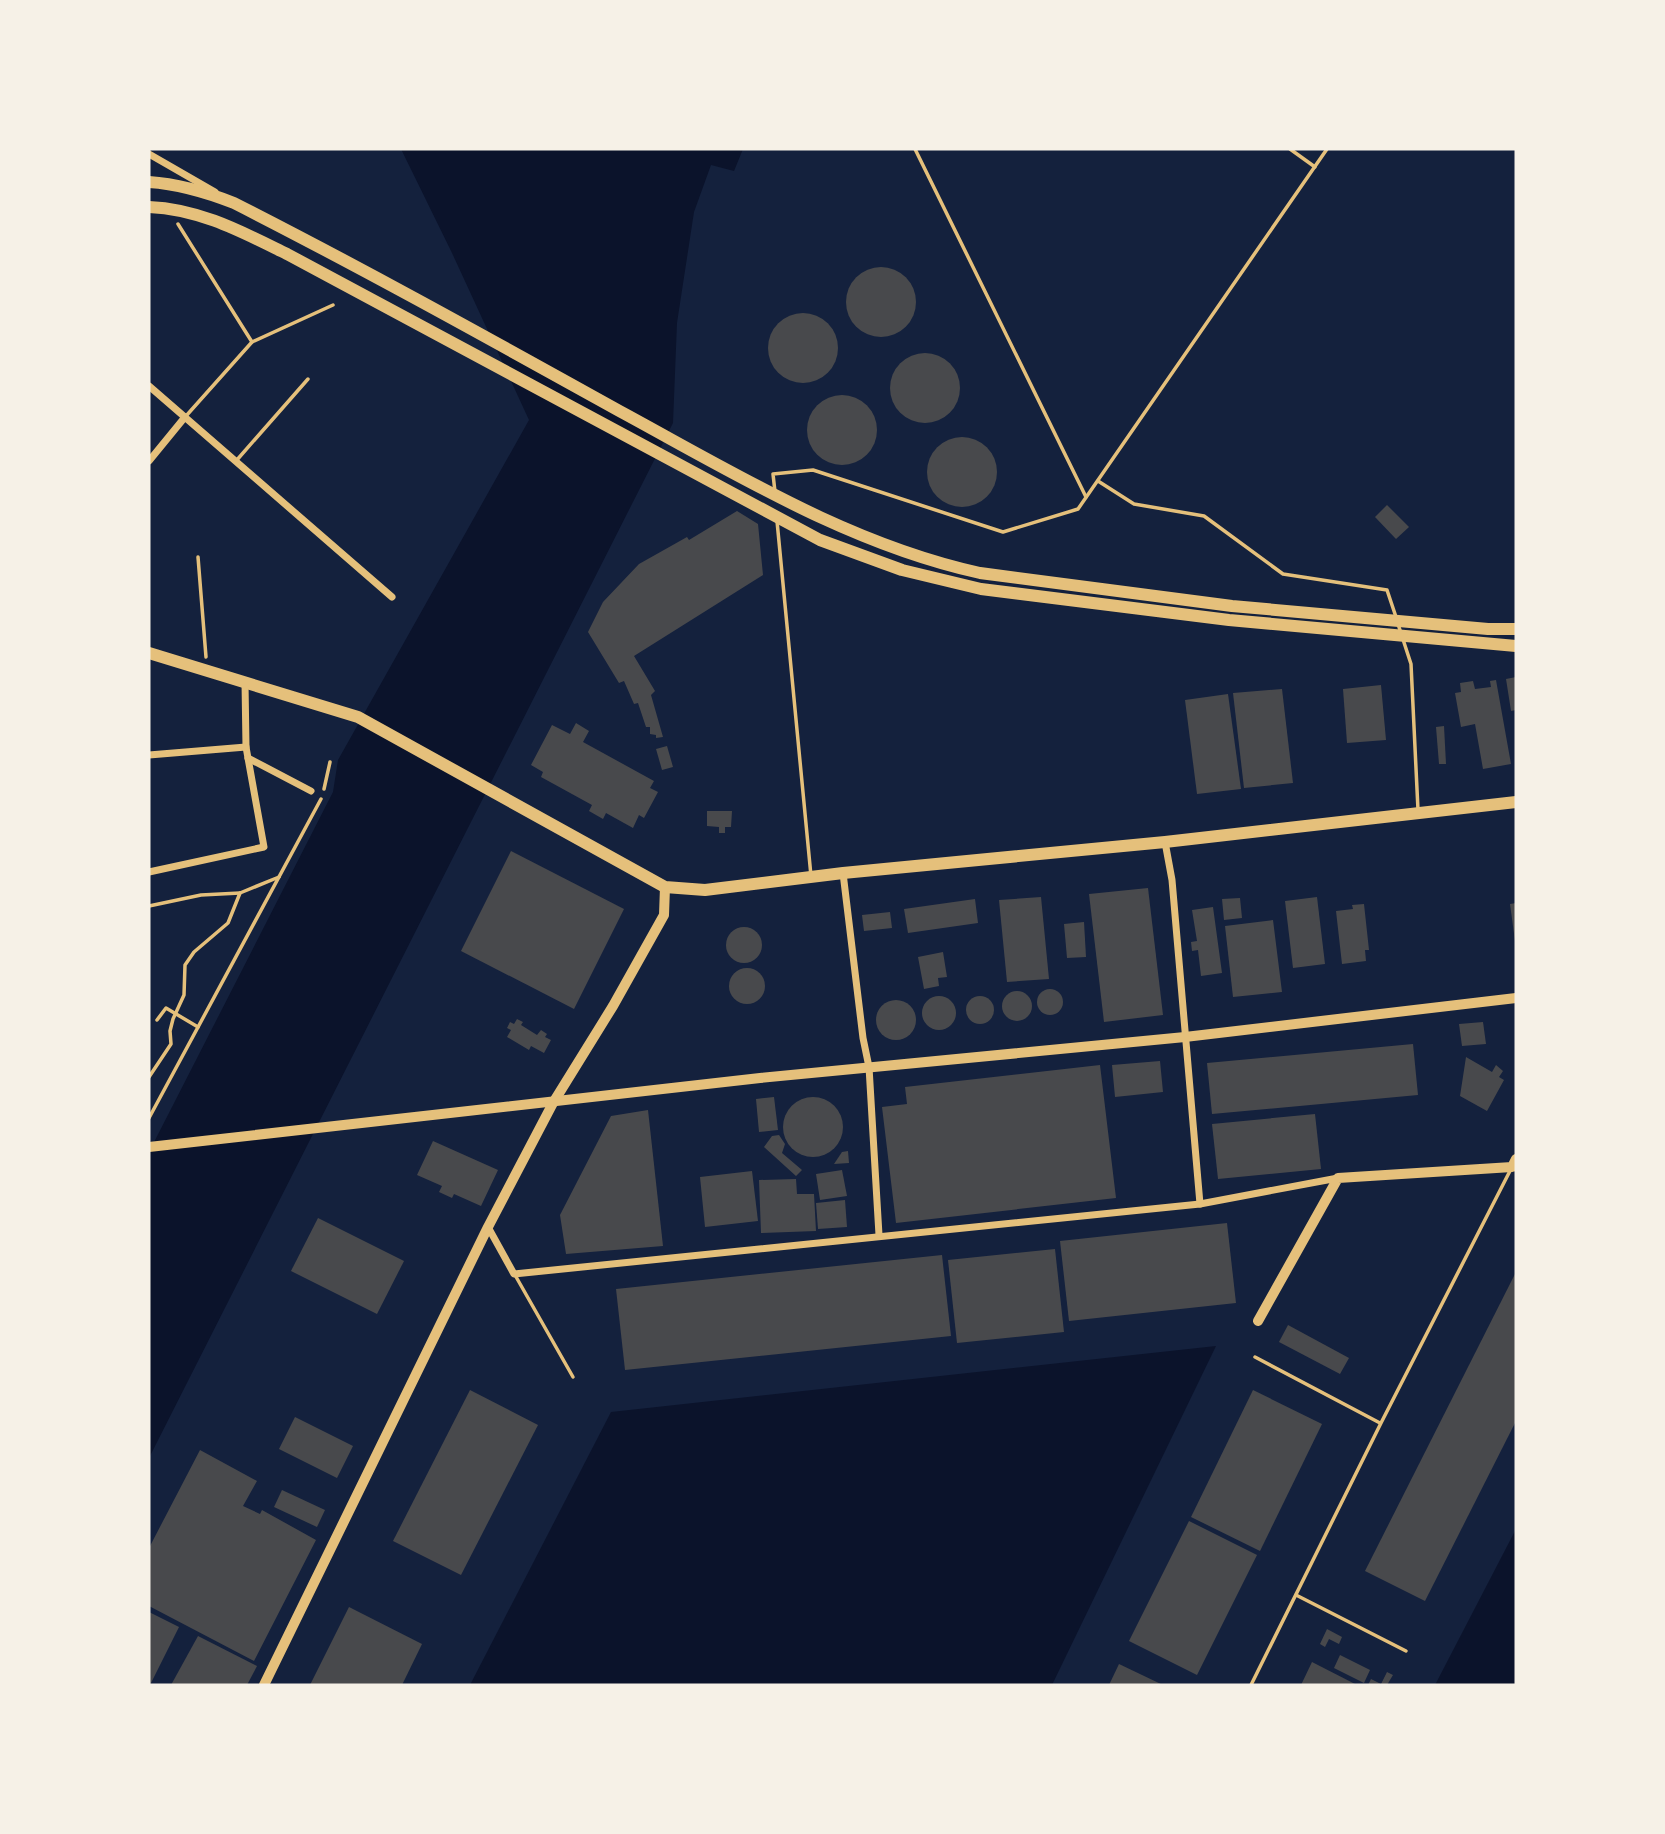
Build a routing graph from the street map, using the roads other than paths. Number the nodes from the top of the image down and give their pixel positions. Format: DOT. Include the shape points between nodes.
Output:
graph roads {
  1 [pos="915,149"];
  2 [pos="1290,149"];
  3 [pos="1327,149"];
  4 [pos="149,153"];
  5 [pos="1315,167"];
  6 [pos="149,181"];
  7 [pos="234,203"];
  8 [pos="149,207"];
  9 [pos="178,224"];
  10 [pos="333,306"];
  11 [pos="252,342"];
  12 [pos="308,379"];
  13 [pos="149,386"];
  14 [pos="185,417"];
  15 [pos="149,461"];
  16 [pos="236,461"];
  17 [pos="1097,481"];
  18 [pos="1086,497"];
  19 [pos="775,502"];
  20 [pos="777,516"];
  21 [pos="392,597"];
  22 [pos="1516,629"];
  23 [pos="1516,646"];
  24 [pos="149,653"];
  25 [pos="245,682"];
  26 [pos="246,747"];
  27 [pos="149,755"];
  28 [pos="248,758"];
  29 [pos="311,791"];
  30 [pos="1516,802"];
  31 [pos="1418,813"];
  32 [pos="1165,842"];
  33 [pos="149,872"];
  34 [pos="843,873"];
  35 [pos="811,877"];
  36 [pos="665,887"];
  37 [pos="1516,998"];
  38 [pos="1185,1037"];
  39 [pos="869,1067"];
  40 [pos="553,1103"];
  41 [pos="149,1147"];
  42 [pos="1515,1165"];
  43 [pos="1338,1178"];
  44 [pos="1200,1204"];
  45 [pos="488,1227"];
  46 [pos="879,1235"];
  47 [pos="514,1274"];
  48 [pos="1258,1321"];
  49 [pos="1255,1357"];
  50 [pos="573,1377"];
  51 [pos="1381,1423"];
  52 [pos="1296,1595"];
  53 [pos="1406,1651"];
  54 [pos="264,1685"];
  55 [pos="1251,1685"];
  1 -- 18 [label="lane"];
  2 -- 5 [label="lane"];
  3 -- 5 [label="lane"];
  4 -- 7 [label="street"];
  5 -- 17 [label="lane"];
  6 -- 7 [label="highway" via="172,183"];
  7 -- 22 [label="highway" via="747,481 828,522 939,564 1232,606"];
  8 -- 23 [label="highway" via="226,224 820,540 902,570 1009,593 1229,620"];
  9 -- 11 [label="lane"];
  10 -- 11 [label="lane"];
  11 -- 14 [label="lane"];
  12 -- 16 [label="lane"];
  13 -- 14 [label="street"];
  14 -- 15 [label="street"];
  14 -- 16 [label="street"];
  16 -- 21 [label="street"];
  17 -- 18 [label="lane"];
  17 -- 31 [label="lane" via="1134,504 1204,516 1283,574 1387,590 1411,664"];
  18 -- 19 [label="lane" via="1078,509 1003,532 813,470 773,474"];
  20 -- 35 [label="lane"];
  24 -- 25 [label="highway"];
  25 -- 26 [label="street"];
  25 -- 36 [label="highway" via="358,717"];
  26 -- 27 [label="street"];
  26 -- 28 [label="street"];
  28 -- 29 [label="street"];
  28 -- 33 [label="street" via="264,847"];
  30 -- 31 [label="highway"];
  31 -- 32 [label="highway"];
  32 -- 34 [label="highway"];
  32 -- 38 [label="street"];
  34 -- 35 [label="highway"];
  34 -- 39 [label="street"];
  35 -- 36 [label="highway" via="705,890"];
  36 -- 40 [label="street" via="664,915"];
  37 -- 38 [label="street"];
  38 -- 39 [label="street"];
  38 -- 44 [label="street"];
  39 -- 40 [label="street"];
  39 -- 46 [label="street"];
  40 -- 41 [label="street"];
  40 -- 45 [label="street"];
  42 -- 43 [label="main road"];
  42 -- 51 [label="lane"];
  43 -- 44 [label="street"];
  43 -- 48 [label="main road"];
  44 -- 46 [label="street"];
  45 -- 47 [label="street"];
  45 -- 54 [label="street"];
  46 -- 47 [label="street"];
  47 -- 50 [label="lane"];
  49 -- 51 [label="lane"];
  51 -- 52 [label="lane"];
  52 -- 53 [label="lane"];
  52 -- 55 [label="lane"];
}
